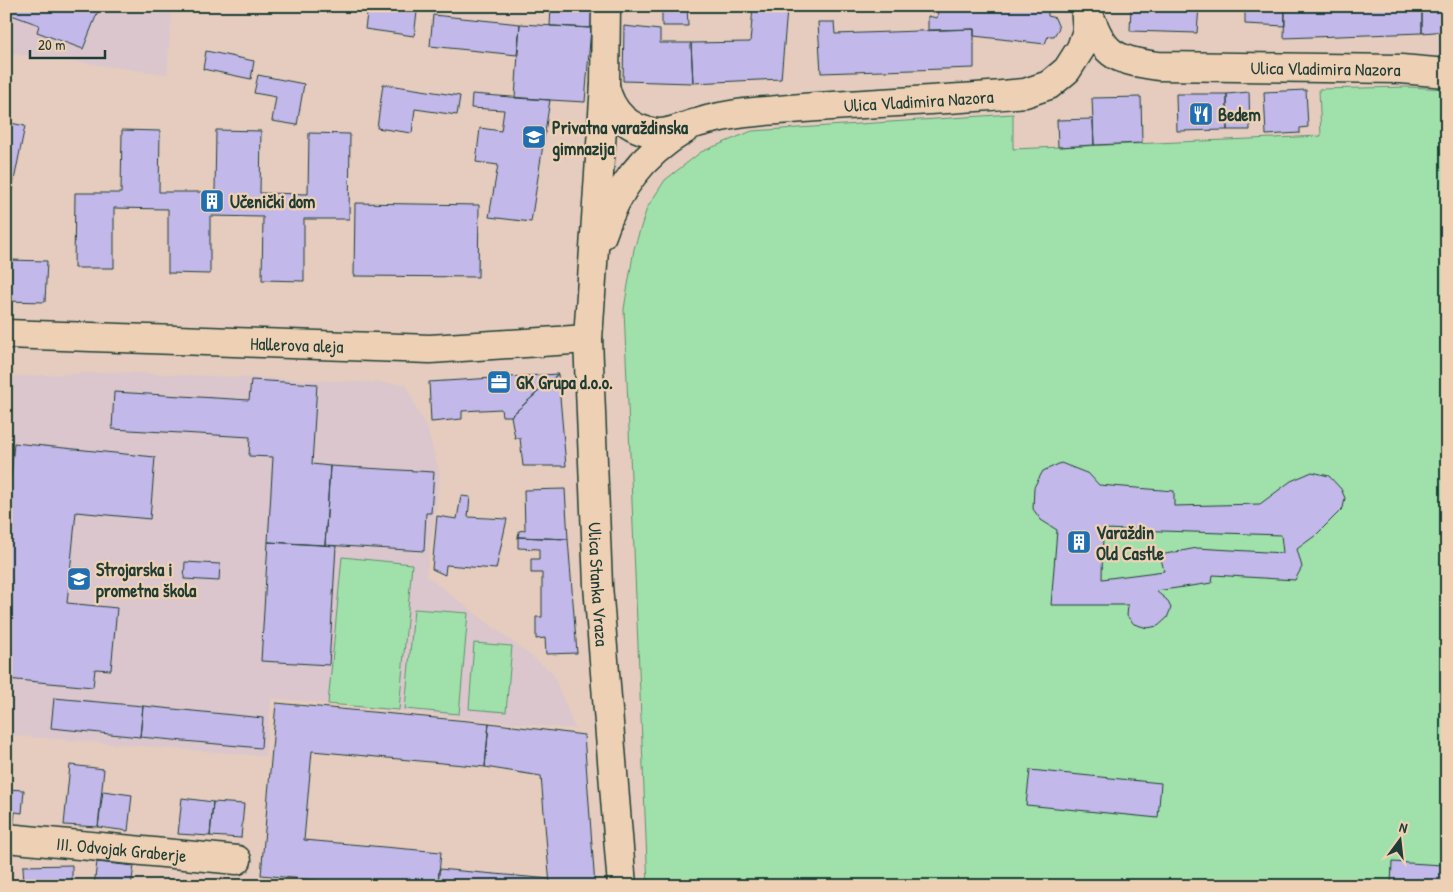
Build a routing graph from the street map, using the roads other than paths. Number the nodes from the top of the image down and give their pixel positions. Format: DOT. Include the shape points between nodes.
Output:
graph roads {
  1 [pos="606,6"];
  2 [pos="1085,6"];
  3 [pos="1447,73"];
  4 [pos="605,84"];
  5 [pos="696,123"];
  6 [pos="590,282"];
  7 [pos="6,334"];
  8 [pos="588,338"];
  9 [pos="6,838"];
  10 [pos="236,860"];
  11 [pos="622,886"];
  1 -- 4 [label="main road, Ulica Stanka Vraza"];
  2 -- 3 [label="main road, Ulica Vladimira Nazora" via="1099,40 1113,54 1131,62 1158,66 1401,69"];
  2 -- 5 [label="main road, Ulica Vladimira Nazora" via="1086,31 1081,48 1067,70 1048,85 1026,93 774,110 724,115"];
  4 -- 5 [label="main road" via="615,112 639,129 658,133"];
  4 -- 6 [label="main road, Ulica Stanka Vraza"];
  5 -- 6 [label="main road, Ulica Stanka Vraza" via="667,140 630,176 608,218"];
  6 -- 8 [label="main road, Ulica Stanka Vraza"];
  7 -- 8 [label="main road, Hallerova aleja" via="430,348"];
  8 -- 11 [label="main road, Ulica Stanka Vraza" via="598,585"];
  9 -- 10 [label="main road, III. Odvojak Graberje"];
}
